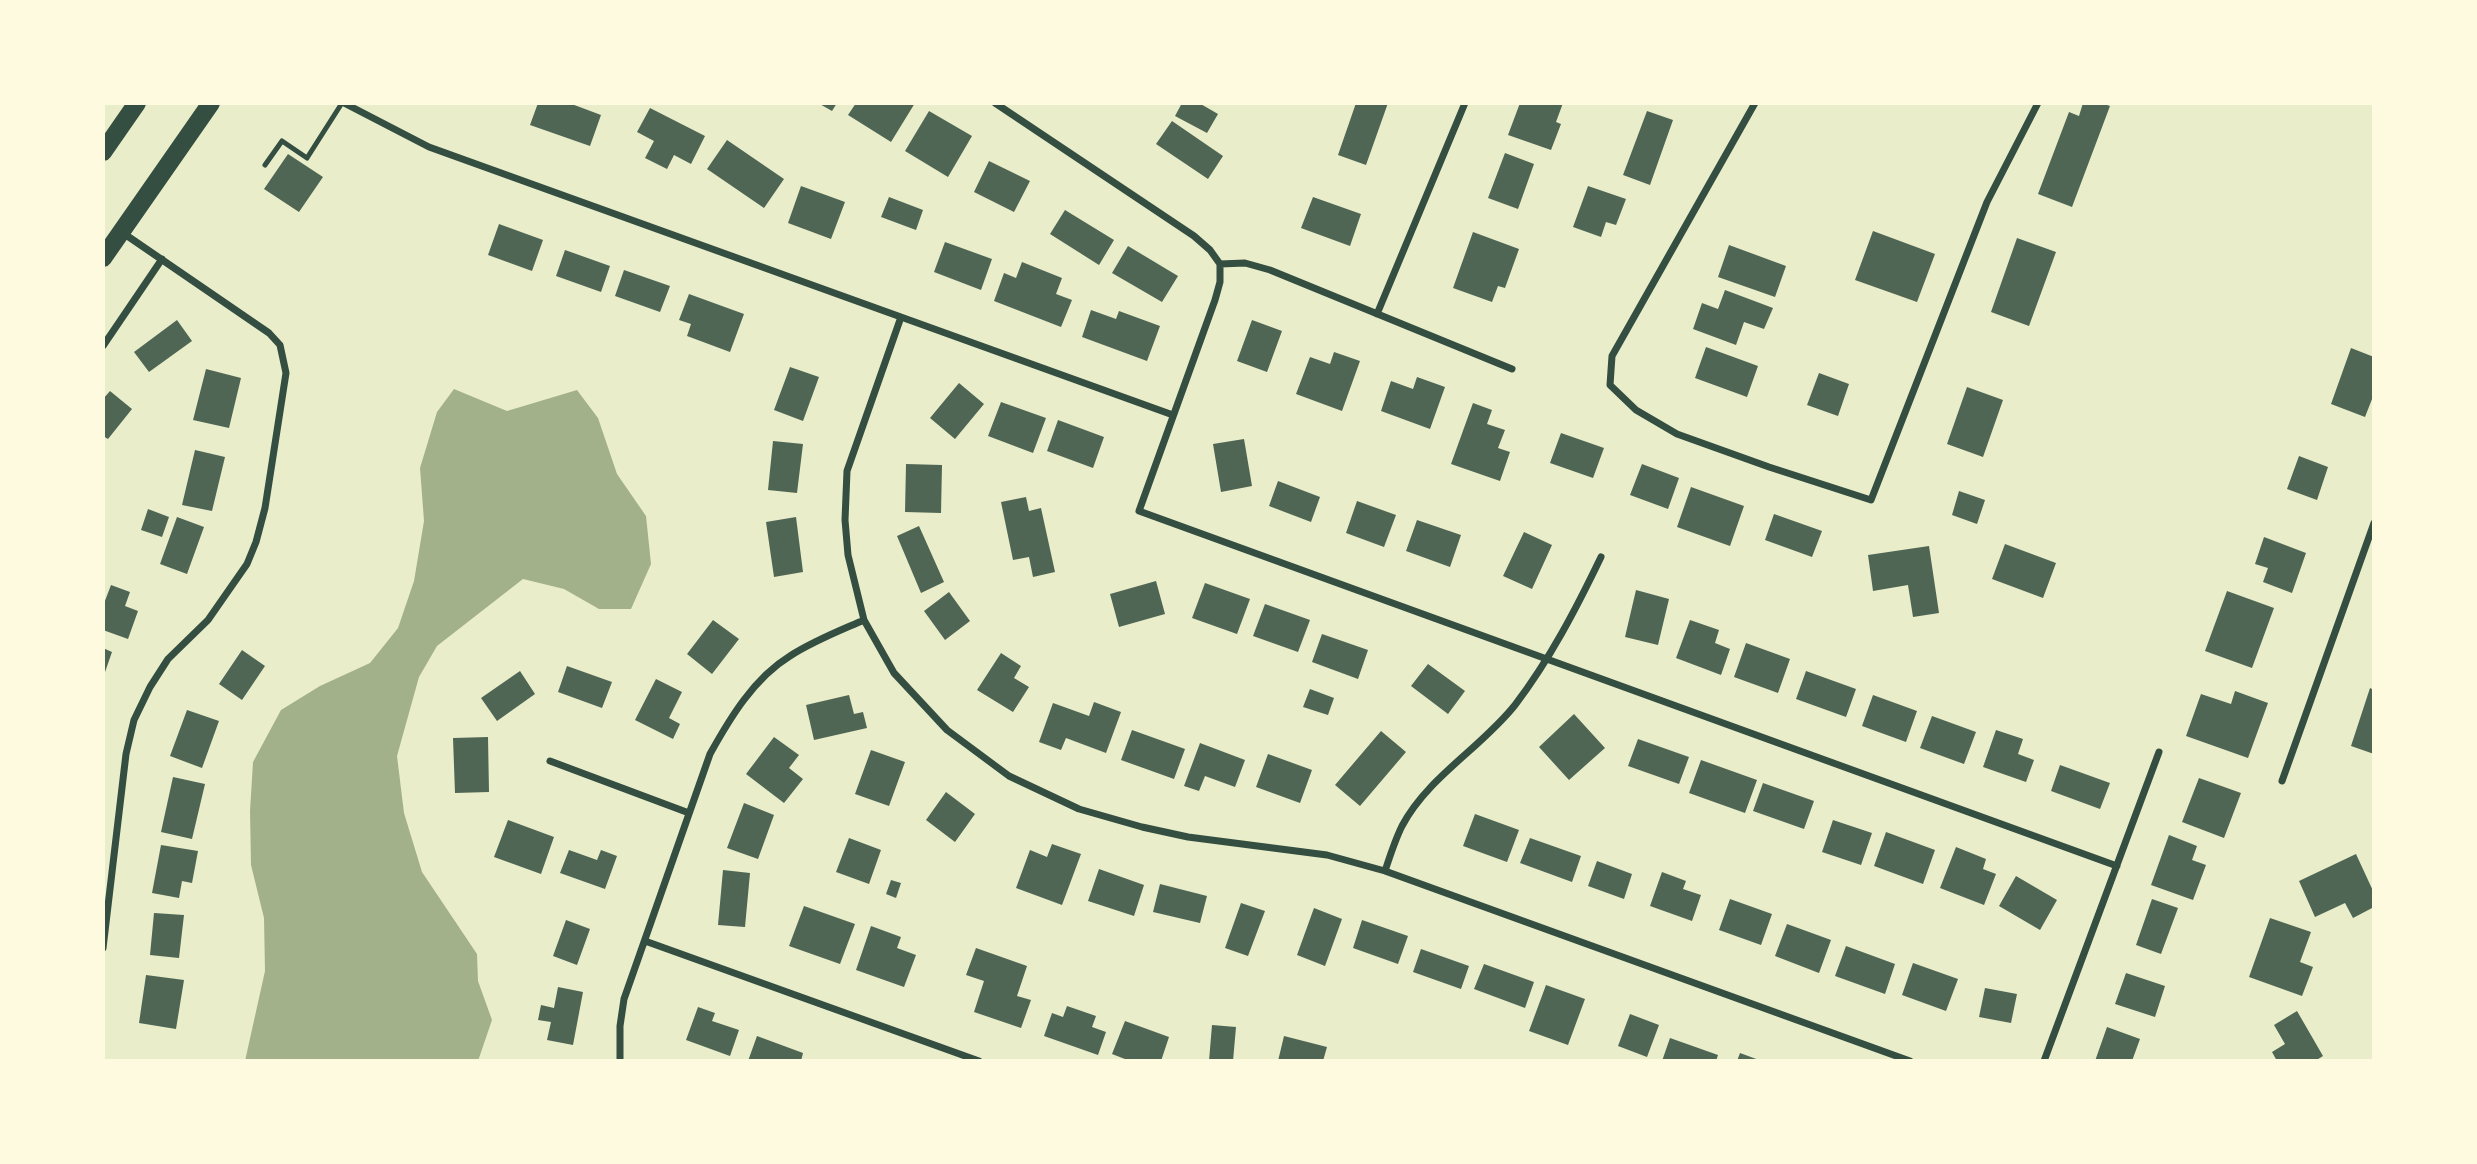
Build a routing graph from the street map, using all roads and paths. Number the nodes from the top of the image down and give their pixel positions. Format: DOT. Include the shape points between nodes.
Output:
graph roads {
  1 [pos="137,103"];
  2 [pos="211,103"];
  3 [pos="343,103"];
  4 [pos="995,103"];
  5 [pos="1465,103"];
  6 [pos="1755,103"];
  7 [pos="2038,103"];
  8 [pos="103,152"];
  9 [pos="265,165"];
  10 [pos="123,233"];
  11 [pos="103,258"];
  12 [pos="162,259"];
  13 [pos="1220,264"];
  14 [pos="1377,314"];
  15 [pos="901,317"];
  16 [pos="103,346"];
  17 [pos="1512,369"];
  18 [pos="1173,415"];
  19 [pos="2374,523"];
  20 [pos="1601,557"];
  21 [pos="864,620"];
  22 [pos="1548,658"];
  23 [pos="2159,752"];
  24 [pos="550,761"];
  25 [pos="2283,781"];
  26 [pos="689,813"];
  27 [pos="2117,866"];
  28 [pos="1385,871"];
  29 [pos="645,941"];
  30 [pos="103,948"];
  31 [pos="620,1061"];
  32 [pos="979,1061"];
  33 [pos="1910,1061"];
  34 [pos="2044,1061"];
  1 -- 8 [label="main road"];
  2 -- 10 [label="main road"];
  3 -- 9 [label="lane" via="307,158 282,141"];
  3 -- 15 [label="street" via="429,148"];
  4 -- 13 [label="street" via="1194,236"];
  5 -- 14 [label="street"];
  6 -- 7 [label="street" via="1612,356 1610,385 1636,410 1677,433 1871,500 1987,202"];
  10 -- 11 [label="main road"];
  10 -- 12 [label="street"];
  12 -- 16 [label="street"];
  12 -- 30 [label="street" via="269,333 280,345 286,373 265,508 247,564 208,620 168,659 134,720"];
  13 -- 14 [label="street" via="1245,263 1270,270"];
  13 -- 18 [label="street" via="1215,300"];
  14 -- 17 [label="street"];
  15 -- 18 [label="street"];
  15 -- 21 [label="street" via="847,471 848,555"];
  18 -- 22 [label="street" via="1139,511"];
  19 -- 25 [label="street"];
  20 -- 22 [label="street"];
  21 -- 26 [label="street" via="787,658 757,684 729,719 710,754"];
  21 -- 28 [label="street" via="894,673 947,730 1009,776 1042,793 1142,827 1327,855"];
  22 -- 27 [label="street"];
  22 -- 28 [label="street" via="1505,716 1430,789 1403,825"];
  23 -- 27 [label="street"];
  24 -- 26 [label="street"];
  26 -- 29 [label="street"];
  27 -- 34 [label="street"];
  28 -- 33 [label="street"];
  29 -- 31 [label="street" via="624,999"];
  29 -- 32 [label="street"];
}
